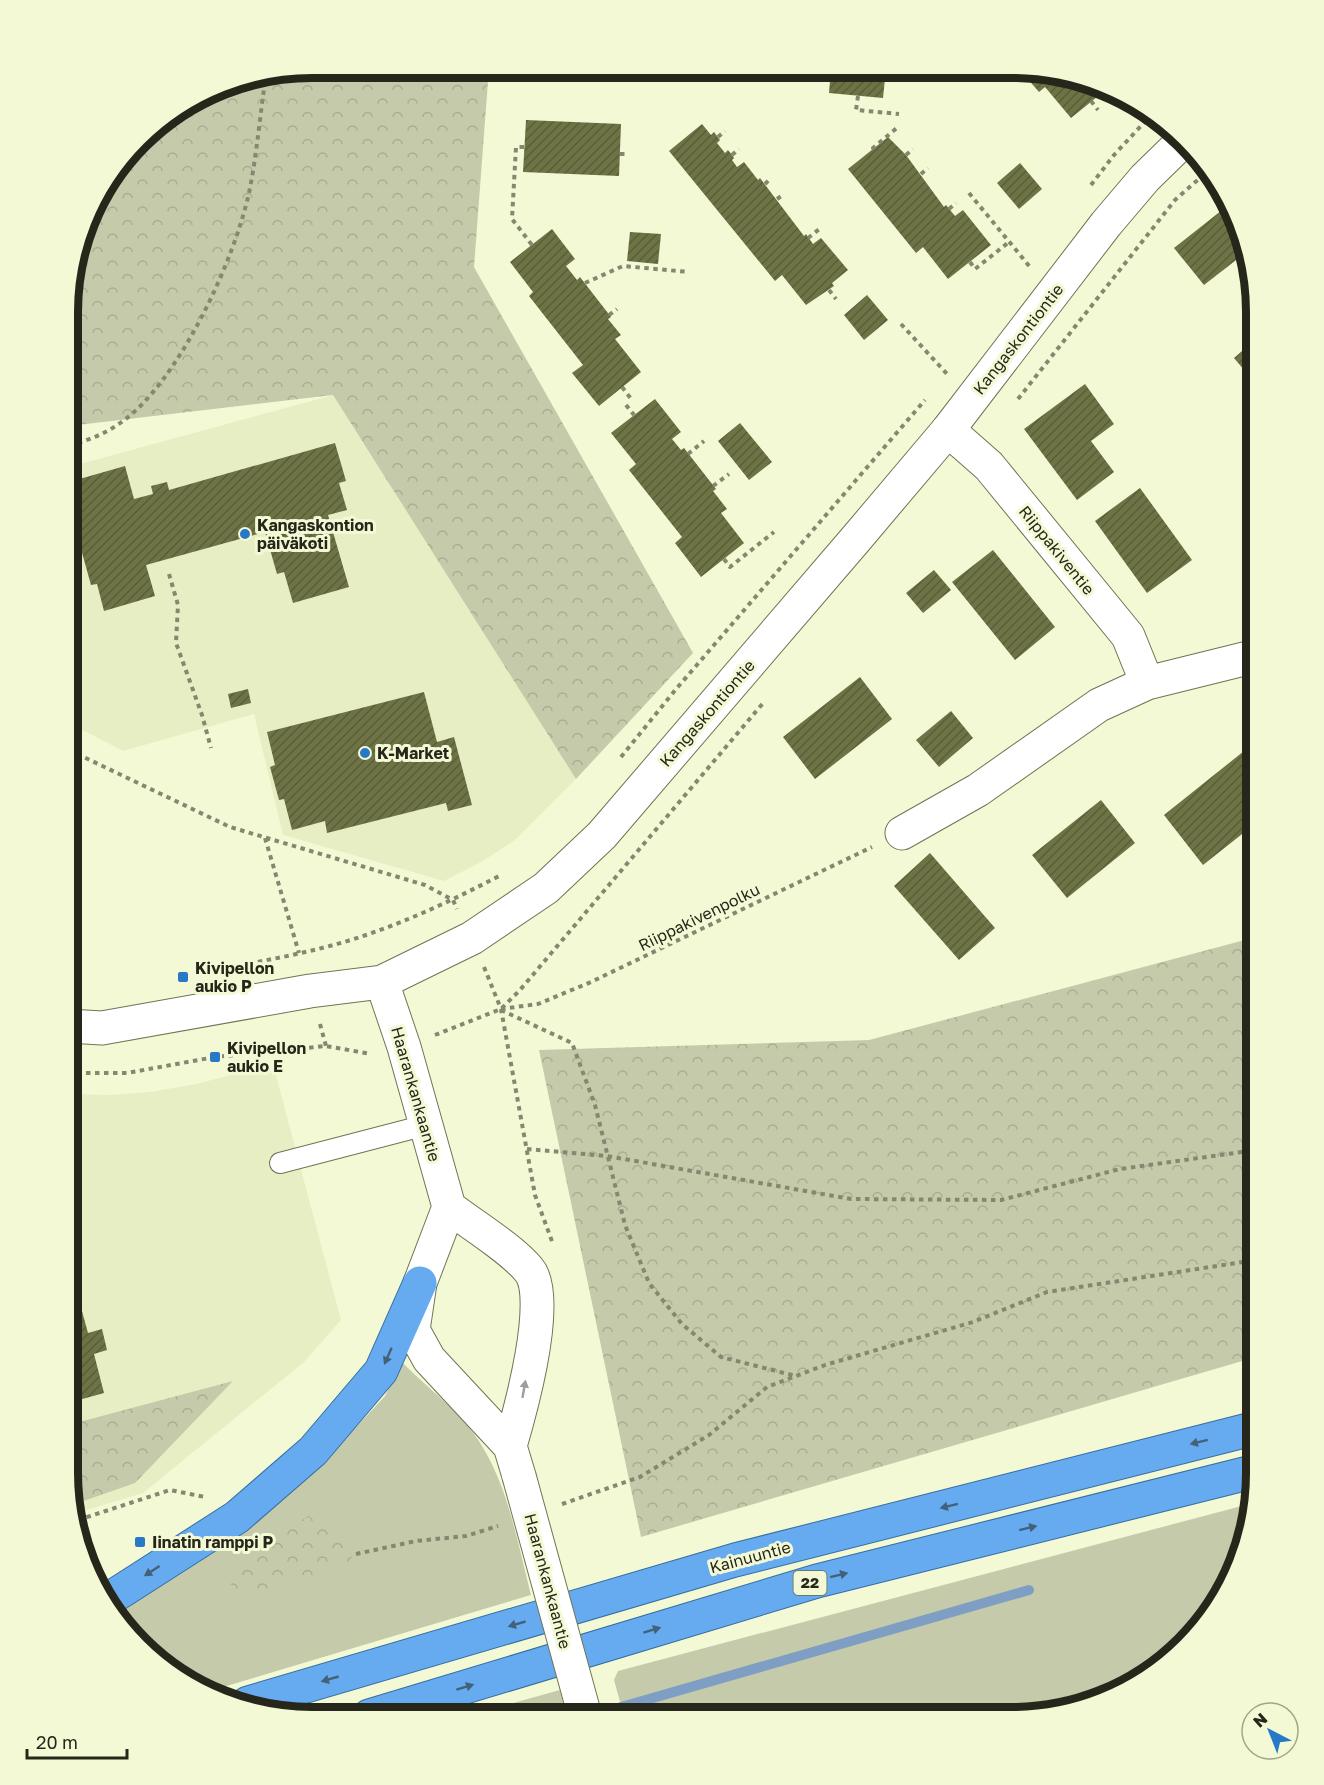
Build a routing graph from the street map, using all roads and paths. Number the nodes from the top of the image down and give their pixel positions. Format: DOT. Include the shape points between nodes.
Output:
graph roads {
  1 [pos="265,82"];
  2 [pos="858,96"];
  3 [pos="1091,101"];
  4 [pos="1098,110"];
  5 [pos="899,114"];
  6 [pos="1147,120"];
  7 [pos="898,127"];
  8 [pos="724,131"];
  9 [pos="718,137"];
  10 [pos="1178,146"];
  11 [pos="524,147"];
  12 [pos="739,149"];
  13 [pos="874,149"];
  14 [pos="913,149"];
  15 [pos="620,153"];
  16 [pos="629,154"];
  17 [pos="732,155"];
  18 [pos="906,155"];
  19 [pos="928,168"];
  20 [pos="921,174"];
  21 [pos="770,179"];
  22 [pos="765,184"];
  23 [pos="1086,192"];
  24 [pos="969,193"];
  25 [pos="783,195"];
  26 [pos="777,199"];
  27 [pos="956,203"];
  28 [pos="949,209"];
  29 [pos="822,227"];
  30 [pos="808,238"];
  31 [pos="1009,242"];
  32 [pos="532,245"];
  33 [pos="1037,257"];
  34 [pos="970,262"];
  35 [pos="1030,267"];
  36 [pos="689,272"];
  37 [pos="1023,276"];
  38 [pos="585,283"];
  39 [pos="828,290"];
  40 [pos="836,299"];
  41 [pos="617,309"];
  42 [pos="609,315"];
  43 [pos="901,324"];
  44 [pos="954,366"];
  45 [pos="948,375"];
  46 [pos="940,383"];
  47 [pos="622,387"];
  48 [pos="933,392"];
  49 [pos="632,400"];
  50 [pos="626,405"];
  51 [pos="634,415"];
  52 [pos="948,430"];
  53 [pos="704,441"];
  54 [pos="78,442"];
  55 [pos="688,454"];
  56 [pos="729,474"];
  57 [pos="713,486"];
  58 [pos="774,532"];
  59 [pos="724,559"];
  60 [pos="169,574"];
  61 [pos="1246,658"];
  62 [pos="1147,683"];
  63 [pos="211,748"];
  64 [pos="78,754"];
  65 [pos="620,758"];
  66 [pos="902,832"];
  67 [pos="265,838"];
  68 [pos="504,873"];
  69 [pos="453,900"];
  70 [pos="472,938"];
  71 [pos="299,953"];
  72 [pos="194,975"];
  73 [pos="382,982"];
  74 [pos="310,991"];
  75 [pos="501,1009"];
  76 [pos="78,1027"];
  77 [pos="326,1046"];
  78 [pos="404,1047"];
  79 [pos="78,1072"];
  80 [pos="426,1125"];
  81 [pos="527,1149"];
  82 [pos="1246,1151"];
  83 [pos="607,1156"];
  84 [pos="280,1162"];
  85 [pos="449,1207"];
  86 [pos="503,1248"];
  87 [pos="557,1254"];
  88 [pos="1246,1262"];
  89 [pos="420,1283"];
  90 [pos="796,1376"];
  91 [pos="1246,1431"];
  92 [pos="514,1461"];
  93 [pos="1246,1474"];
  94 [pos="209,1497"];
  95 [pos="553,1506"];
  96 [pos="82,1519"];
  97 [pos="499,1525"];
  98 [pos="356,1554"];
  99 [pos="113,1597"];
  100 [pos="257,1700"];
  101 [pos="399,1707"];
  102 [pos="582,1707"];
  1 -- 54 [label="path" via="249,193 214,293 184,346 147,398 105,433"];
  2 -- 5 [label="path" via="856,110"];
  3 -- 4 [label="path"];
  6 -- 23 [label="path"];
  7 -- 13 [label="path"];
  8 -- 9 [label="path"];
  10 -- 52 [label="street, Kangaskontiontie" via="1106,225"];
  11 -- 32 [label="path" via="516,147 512,219"];
  12 -- 17 [label="path"];
  14 -- 18 [label="path"];
  15 -- 16 [label="path"];
  19 -- 20 [label="path"];
  21 -- 22 [label="path"];
  24 -- 31 [label="path"];
  25 -- 26 [label="path"];
  27 -- 28 [label="path"];
  29 -- 30 [label="path"];
  31 -- 34 [label="path" via="975,269"];
  31 -- 35 [label="path"];
  33 -- 35 [label="path"];
  35 -- 37 [label="path"];
  36 -- 38 [label="path" via="623,266"];
  39 -- 40 [label="path"];
  41 -- 42 [label="path"];
  43 -- 45 [label="path"];
  44 -- 45 [label="path"];
  45 -- 46 [label="path"];
  47 -- 49 [label="path"];
  48 -- 65 [label="path"];
  50 -- 51 [label="path"];
  52 -- 62 [label="street, Riippakiventie" via="989,466 1128,636"];
  52 -- 70 [label="street, Kangaskontiontie" via="603,835 546,888"];
  53 -- 55 [label="path"];
  56 -- 57 [label="path"];
  58 -- 59 [label="path" via="730,567"];
  60 -- 63 [label="path" via="178,605 176,643"];
  61 -- 62 [label="street"];
  62 -- 66 [label="street" via="1099,705 978,790"];
  64 -- 67 [label="path" via="230,827"];
  66 -- 75 [label="path, Riippakivenpolku" via="591,982 538,1004"];
  67 -- 69 [label="path" via="425,885"];
  67 -- 71 [label="path"];
  68 -- 69 [label="path"];
  69 -- 70 [label="path"];
  69 -- 71 [label="path" via="365,935"];
  70 -- 73 [label="street, Kangaskontiontie"];
  70 -- 75 [label="path"];
  71 -- 72 [label="path"];
  71 -- 74 [label="path"];
  73 -- 74 [label="street, Kangaskontiontie"];
  73 -- 78 [label="street, Haarankankaantie"];
  74 -- 76 [label="street, Kangaskontiontie" via="102,1028"];
  74 -- 77 [label="path"];
  75 -- 78 [label="path, Riippakivenpolku"];
  75 -- 81 [label="path"];
  75 -- 83 [label="path" via="572,1043 595,1106"];
  77 -- 78 [label="path, Riippakivenpolku" via="368,1054"];
  77 -- 79 [label="path, Riippakivenpolku" via="215,1057 127,1073"];
  78 -- 80 [label="street, Haarankankaantie"];
  80 -- 84 [label="lane"];
  80 -- 85 [label="street, Haarankankaantie"];
  81 -- 83 [label="path"];
  81 -- 87 [label="path" via="535,1195"];
  82 -- 83 [label="path" via="1120,1169 1001,1200 851,1199"];
  83 -- 90 [label="path" via="625,1225 649,1283 682,1324 722,1357"];
  85 -- 86 [label="street"];
  85 -- 89 [label="street, Haarankankaantie"];
  86 -- 89 [label="street" via="479,1243 454,1249"];
  92 -- 86 [label="street, one-way" via="539,1308 531,1271"];
  88 -- 90 [label="path" via="1047,1292 973,1322"];
  89 -- 92 [label="street, Haarankankaantie" via="413,1330 429,1359"];
  89 -- 99 [label="highway, one-way" via="381,1371 313,1451 237,1517"];
  90 -- 95 [label="path" via="767,1387 709,1435 640,1477"];
  91 -- 100 [label="highway, Kainuuntie, one-way" via="735,1560"];
  92 -- 102 [label="street, Haarankankaantie, bridge"];
  101 -- 93 [label="highway, 22, one-way" via="817,1581"];
  94 -- 96 [label="path" via="170,1490"];
  97 -- 98 [label="path" via="466,1536 416,1541"];
}
